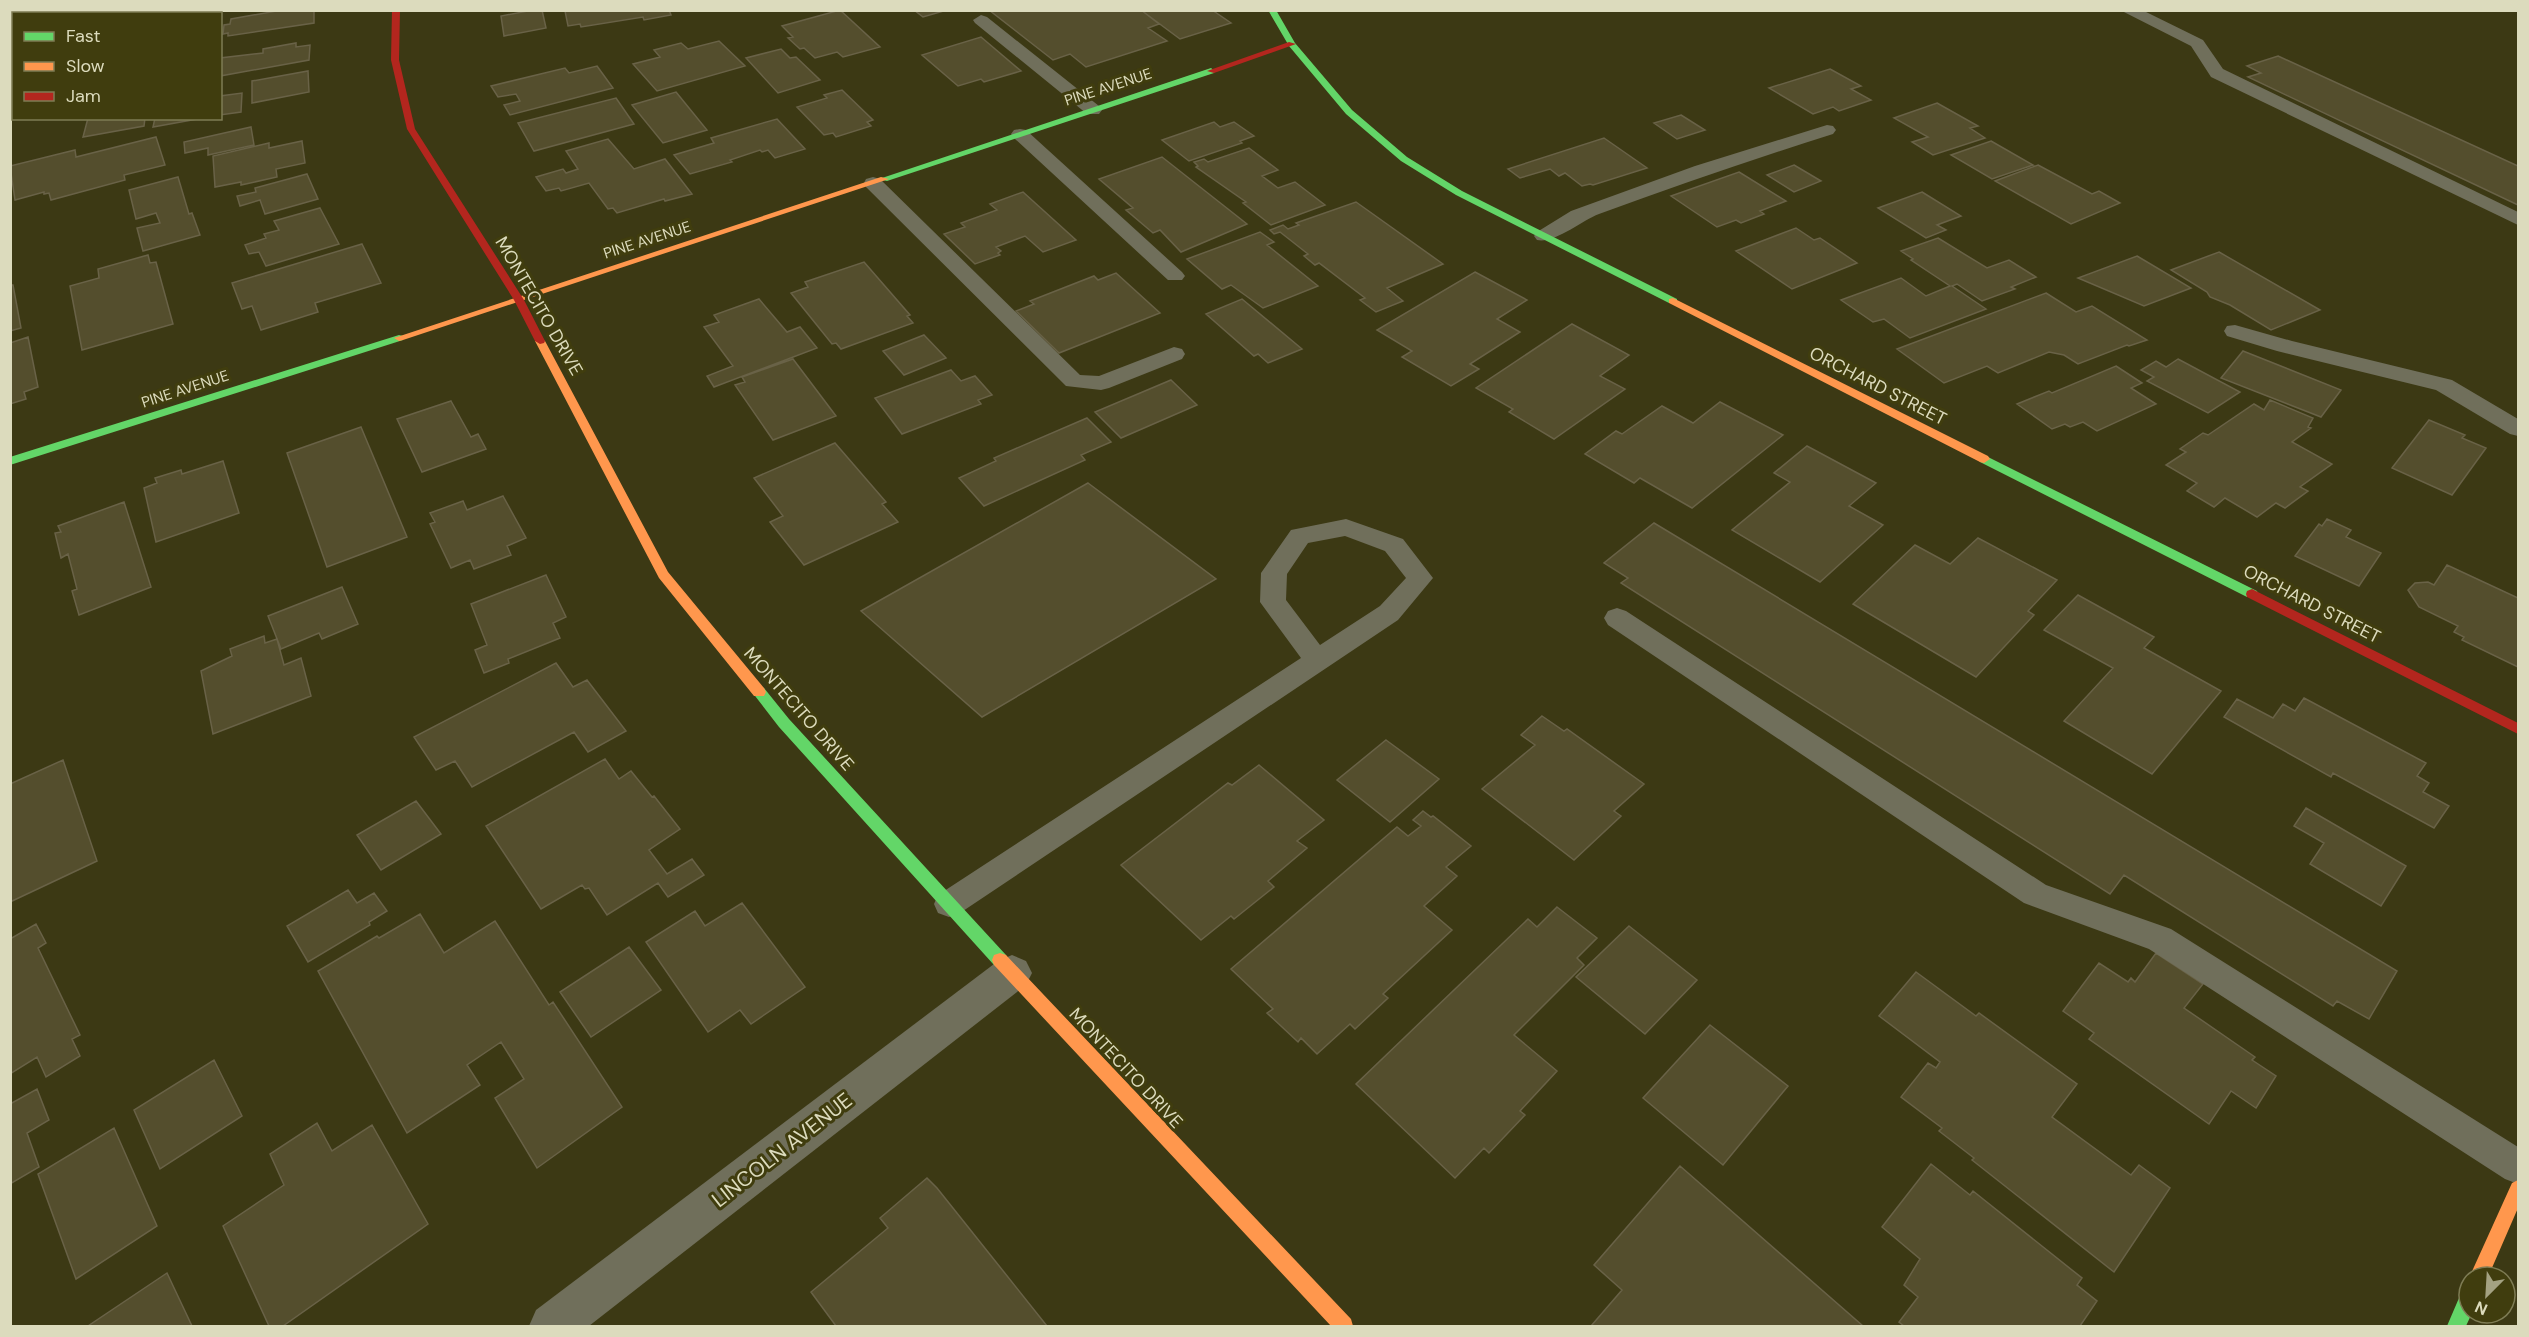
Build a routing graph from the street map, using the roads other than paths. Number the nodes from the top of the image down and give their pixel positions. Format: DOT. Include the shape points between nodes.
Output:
graph roads {
  1 [pos="396,10"];
  2 [pos="1272,10"];
  3 [pos="2128,10"];
  4 [pos="981,20"];
  5 [pos="1292,44"];
  6 [pos="1093,110"];
  7 [pos="1827,130"];
  8 [pos="1020,134"];
  9 [pos="873,183"];
  10 [pos="2518,219"];
  11 [pos="1544,236"];
  12 [pos="1175,276"];
  13 [pos="519,300"];
  14 [pos="2235,331"];
  15 [pos="1174,354"];
  16 [pos="2518,429"];
  17 [pos="10,461"];
  18 [pos="1617,618"];
  19 [pos="1317,660"];
  20 [pos="2518,729"];
  21 [pos="949,904"];
  22 [pos="1012,973"];
  23 [pos="2518,1167"];
  24 [pos="2518,1189"];
  25 [pos="2483,1265"];
  26 [pos="552,1326"];
  27 [pos="1344,1326"];
  1 -- 13 [label="street, MONTECITO DRIVE" via="395,60 411,129"];
  2 -- 5 [label="street, ORCHARD STREET"];
  3 -- 10 [label="lane" via="2197,43 2217,73"];
  4 -- 6 [label="lane"];
  5 -- 6 [label="street, PINE AVENUE"];
  5 -- 11 [label="street, ORCHARD STREET" via="1349,112 1404,159 1459,193"];
  6 -- 8 [label="street, PINE AVENUE"];
  7 -- 11 [label="lane" via="1578,214"];
  8 -- 9 [label="street, PINE AVENUE"];
  8 -- 12 [label="lane"];
  9 -- 13 [label="street, PINE AVENUE"];
  9 -- 15 [label="lane" via="1074,381 1101,384"];
  11 -- 20 [label="street, ORCHARD STREET"];
  13 -- 17 [label="street, PINE AVENUE"];
  13 -- 21 [label="street, MONTECITO DRIVE" via="663,575 784,723"];
  14 -- 16 [label="lane" via="2444,385"];
  18 -- 23 [label="lane" via="2035,894 2160,939"];
  19 -- 19 [label="lane" via="1389,613 1420,578 1394,545 1346,526 1300,536 1274,573 1273,602"];
  19 -- 21 [label="lane"];
  21 -- 22 [label="street, MONTECITO DRIVE"];
  22 -- 26 [label="street, LINCOLN AVENUE"];
  22 -- 27 [label="street, MONTECITO DRIVE"];
  24 -- 25 [label="street"];
}
